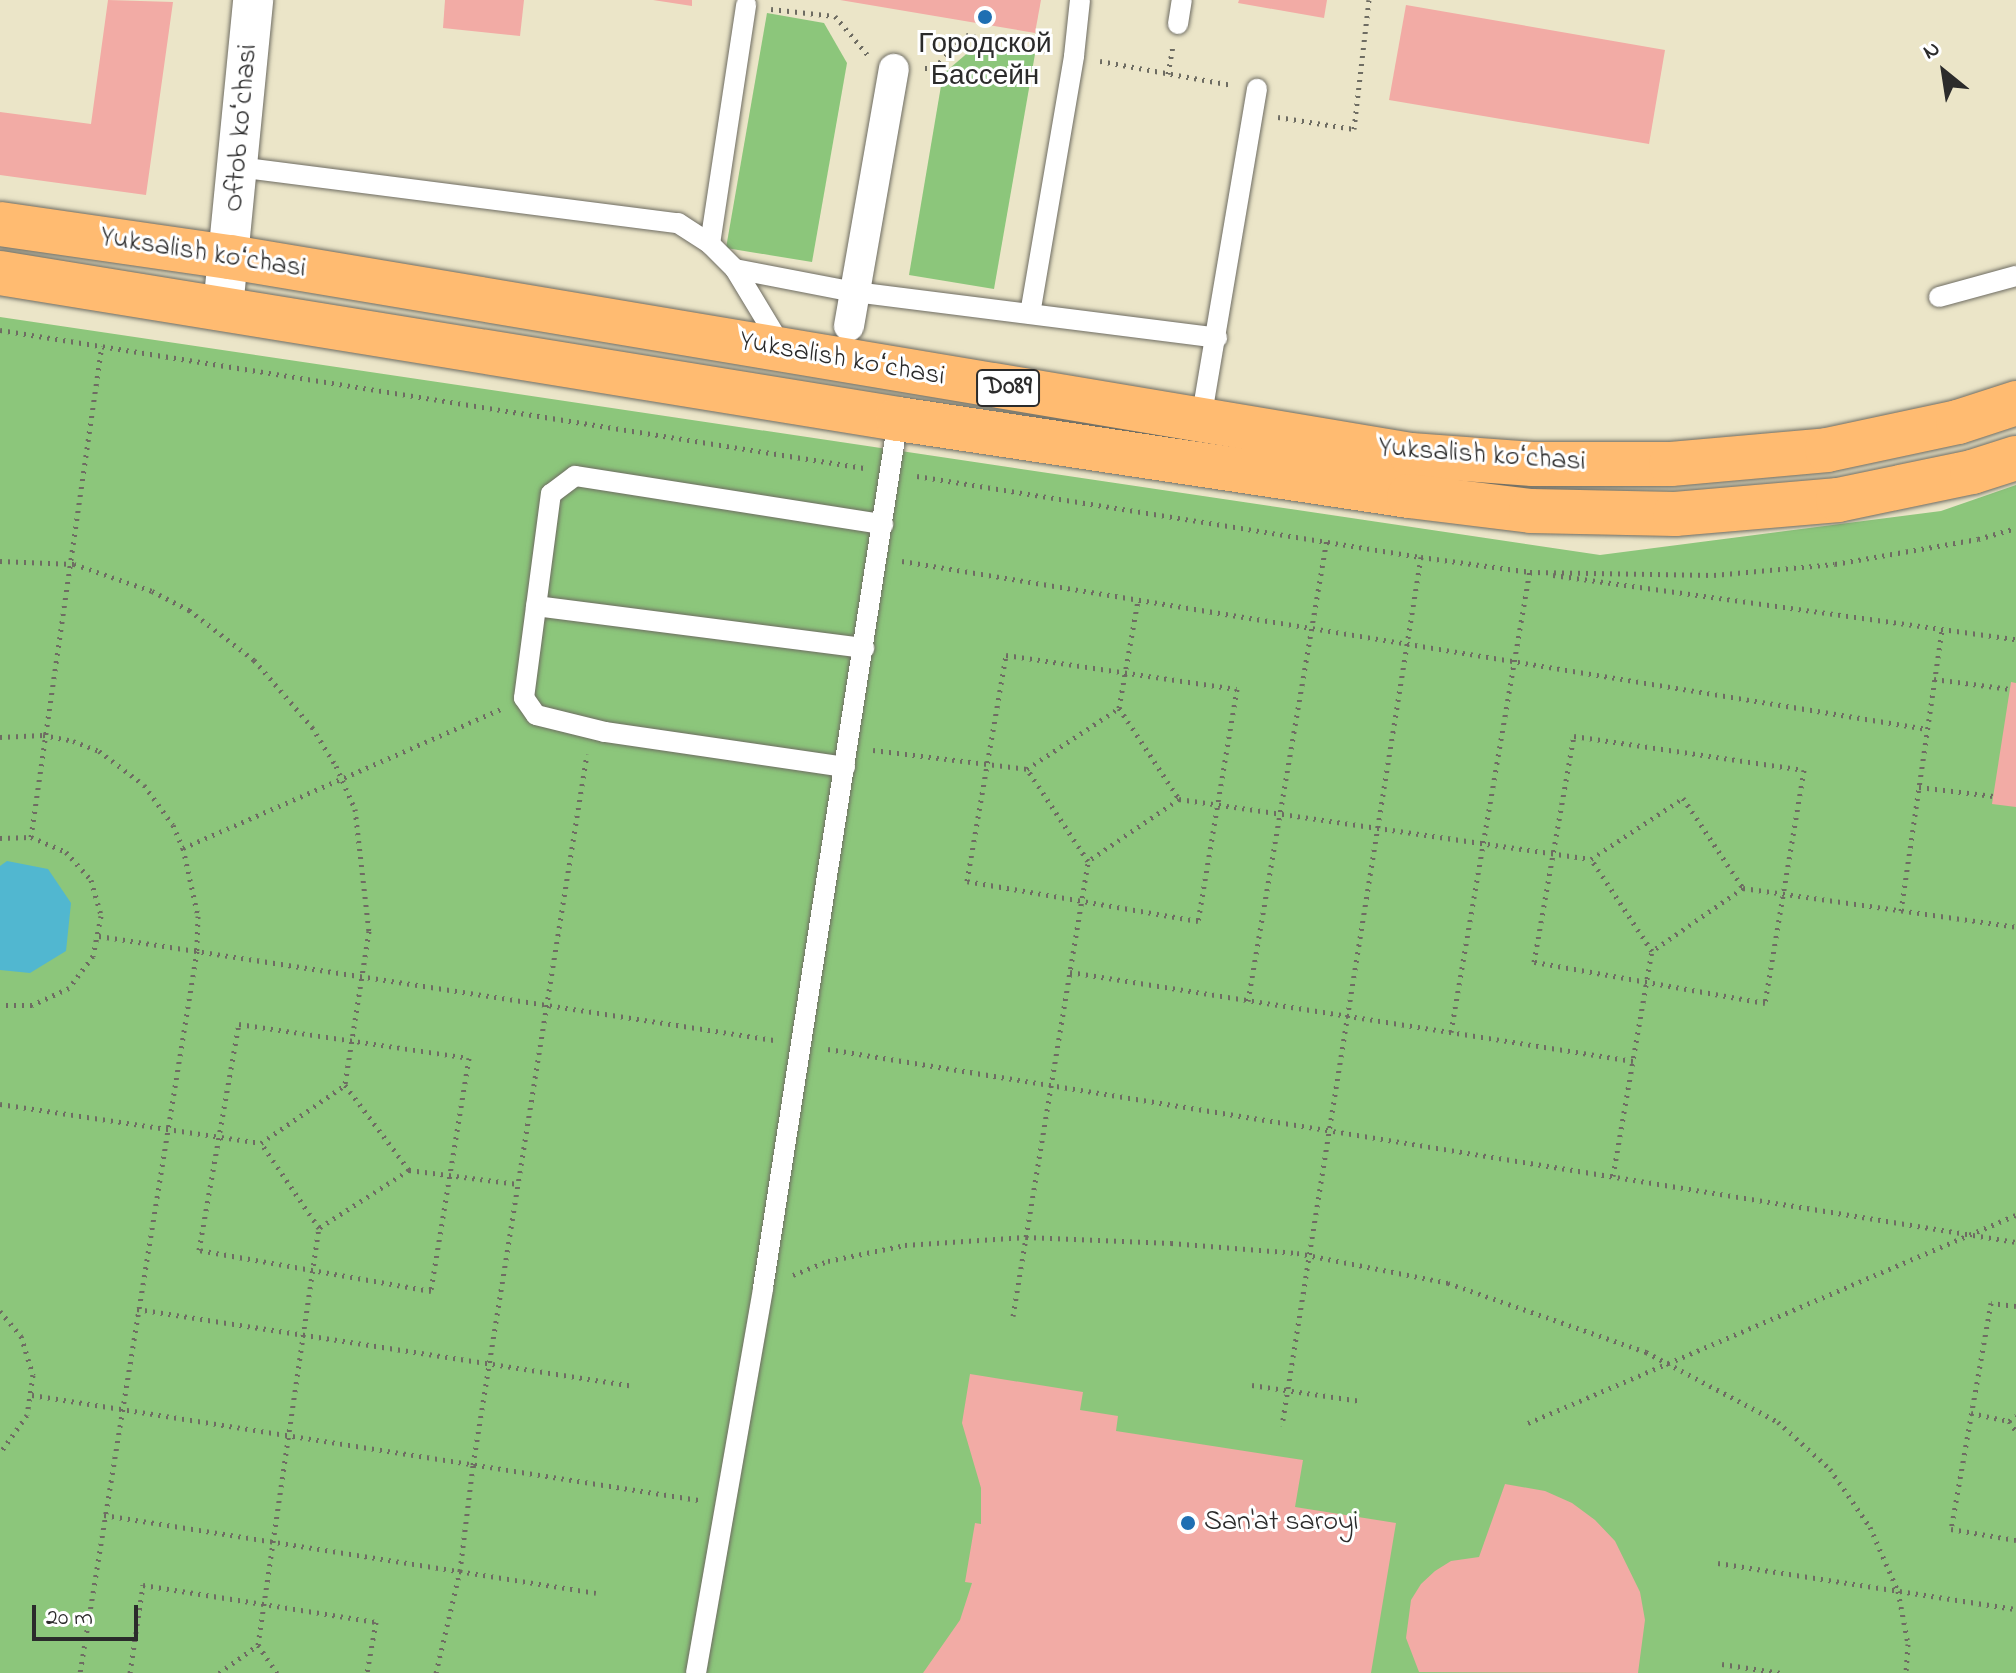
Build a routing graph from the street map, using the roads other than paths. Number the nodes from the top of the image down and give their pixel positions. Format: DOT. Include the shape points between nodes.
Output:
graph roads {
  1 [pos="253,0"];
  2 [pos="1080,0"];
  3 [pos="1182,0"];
  4 [pos="746,5"];
  5 [pos="1178,24"];
  6 [pos="894,69"];
  7 [pos="1257,89"];
  8 [pos="238,167"];
  9 [pos="0,224"];
  10 [pos="710,244"];
  11 [pos="230,257"];
  12 [pos="735,269"];
  13 [pos="0,273"];
  14 [pos="2016,276"];
  15 [pos="855,292"];
  16 [pos="1939,297"];
  17 [pos="223,308"];
  18 [pos="1030,314"];
  19 [pos="849,326"];
  20 [pos="1217,338"];
  21 [pos="785,350"];
  22 [pos="2016,403"];
  23 [pos="898,419"];
  24 [pos="1201,420"];
  25 [pos="2016,458"];
  26 [pos="883,524"];
  27 [pos="536,606"];
  28 [pos="864,648"];
  29 [pos="847,757"];
  30 [pos="696,1673"];
  1 -- 8 [label="street, Oftob koʻchasi"];
  2 -- 18 [label="lane"];
  3 -- 5 [label="lane"];
  4 -- 10 [label="lane"];
  6 -- 15 [label="street"];
  7 -- 20 [label="lane"];
  8 -- 10 [label="lane" via="678,223"];
  8 -- 11 [label="street, Oftob koʻchasi"];
  9 -- 11 [label="main road, Yuksalish koʻchasi / D089"];
  10 -- 12 [label="lane"];
  11 -- 17 [label="street, Oftob koʻchasi"];
  11 -- 21 [label="main road, Yuksalish koʻchasi / D089"];
  12 -- 15 [label="lane"];
  12 -- 21 [label="lane"];
  13 -- 17 [label="main road, Yuksalish koʻchasi / D089"];
  14 -- 16 [label="lane"];
  15 -- 18 [label="lane"];
  15 -- 19 [label="street"];
  17 -- 23 [label="main road, Yuksalish koʻchasi / D089"];
  18 -- 20 [label="lane"];
  20 -- 24 [label="lane"];
  21 -- 24 [label="main road, Yuksalish koʻchasi / D089"];
  22 -- 24 [label="main road, Yuksalish koʻchasi / D089" via="1958,422 1827,450 1671,464 1533,464 1411,455"];
  23 -- 25 [label="main road, Yuksalish koʻchasi / D089" via="1531,511 1675,514 1838,500"];
  23 -- 26 [label="lane"];
  26 -- 27 [label="lane" via="575,476 551,494"];
  26 -- 28 [label="lane"];
  27 -- 28 [label="lane"];
  27 -- 29 [label="lane" via="524,698 536,715 592,729"];
  28 -- 29 [label="lane"];
  29 -- 30 [label="lane"];
}
